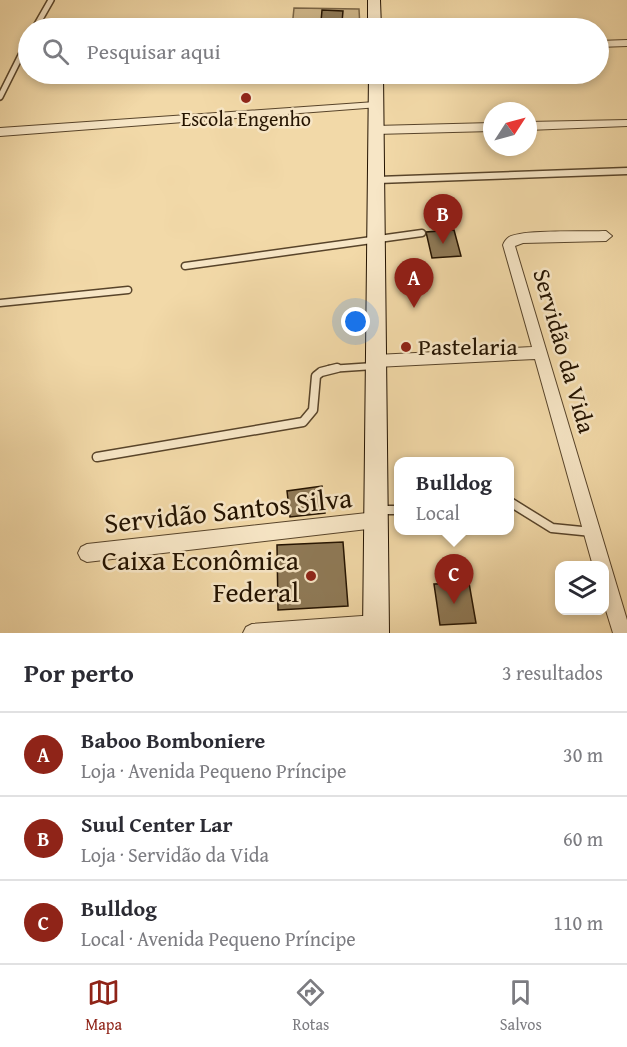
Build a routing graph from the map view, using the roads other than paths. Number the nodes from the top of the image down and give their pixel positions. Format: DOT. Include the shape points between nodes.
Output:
graph roads {
  1 [pos="51,0"];
  2 [pos="375,0"];
  3 [pos="41,18"];
  4 [pos="375,18"];
  5 [pos="627,43"];
  6 [pos="609,44"];
  7 [pos="18,61"];
  8 [pos="375,84"];
  9 [pos="0,97"];
  10 [pos="375,105"];
  11 [pos="627,123"];
  12 [pos="537,126"];
  13 [pos="483,127"];
  14 [pos="375,130"];
  15 [pos="0,132"];
  16 [pos="627,171"];
  17 [pos="375,180"];
  18 [pos="422,233"];
  19 [pos="606,236"];
  20 [pos="375,242"];
  21 [pos="185,266"];
  22 [pos="128,290"];
  23 [pos="0,303"];
  24 [pos="540,352"];
  25 [pos="376,363"];
  26 [pos="97,457"];
  27 [pos="514,503"];
  28 [pos="394,511"];
  29 [pos="376,515"];
  30 [pos="593,532"];
  31 [pos="87,553"];
  32 [pos="601,561"];
  33 [pos="609,590"];
  34 [pos="376,629"];
  35 [pos="252,633"];
  36 [pos="622,633"];
  1 -- 3 [label="lane"];
  2 -- 4 [label="main road"];
  5 -- 6 [label="street"];
  7 -- 9 [label="lane"];
  8 -- 10 [label="main road"];
  10 -- 14 [label="main road"];
  10 -- 15 [label="street"];
  11 -- 12 [label="street"];
  13 -- 14 [label="street"];
  14 -- 17 [label="main road"];
  16 -- 17 [label="lane"];
  17 -- 20 [label="main road"];
  18 -- 20 [label="lane"];
  19 -- 24 [label="street, Servidão da Vida" via="523,238 509,245"];
  20 -- 21 [label="lane"];
  20 -- 25 [label="main road"];
  22 -- 23 [label="lane"];
  24 -- 25 [label="street"];
  24 -- 30 [label="street, Servidão da Vida"];
  25 -- 26 [label="lane" via="319,373 315,379 314,412 303,422"];
  25 -- 29 [label="main road"];
  27 -- 30 [label="lane" via="543,524 570,532"];
  28 -- 29 [label="lane"];
  29 -- 31 [label="street, Servidão Santos Silva"];
  29 -- 34 [label="main road"];
  30 -- 32 [label="street, Servidão da Vida"];
  33 -- 36 [label="street"];
  34 -- 35 [label="street"];
}
